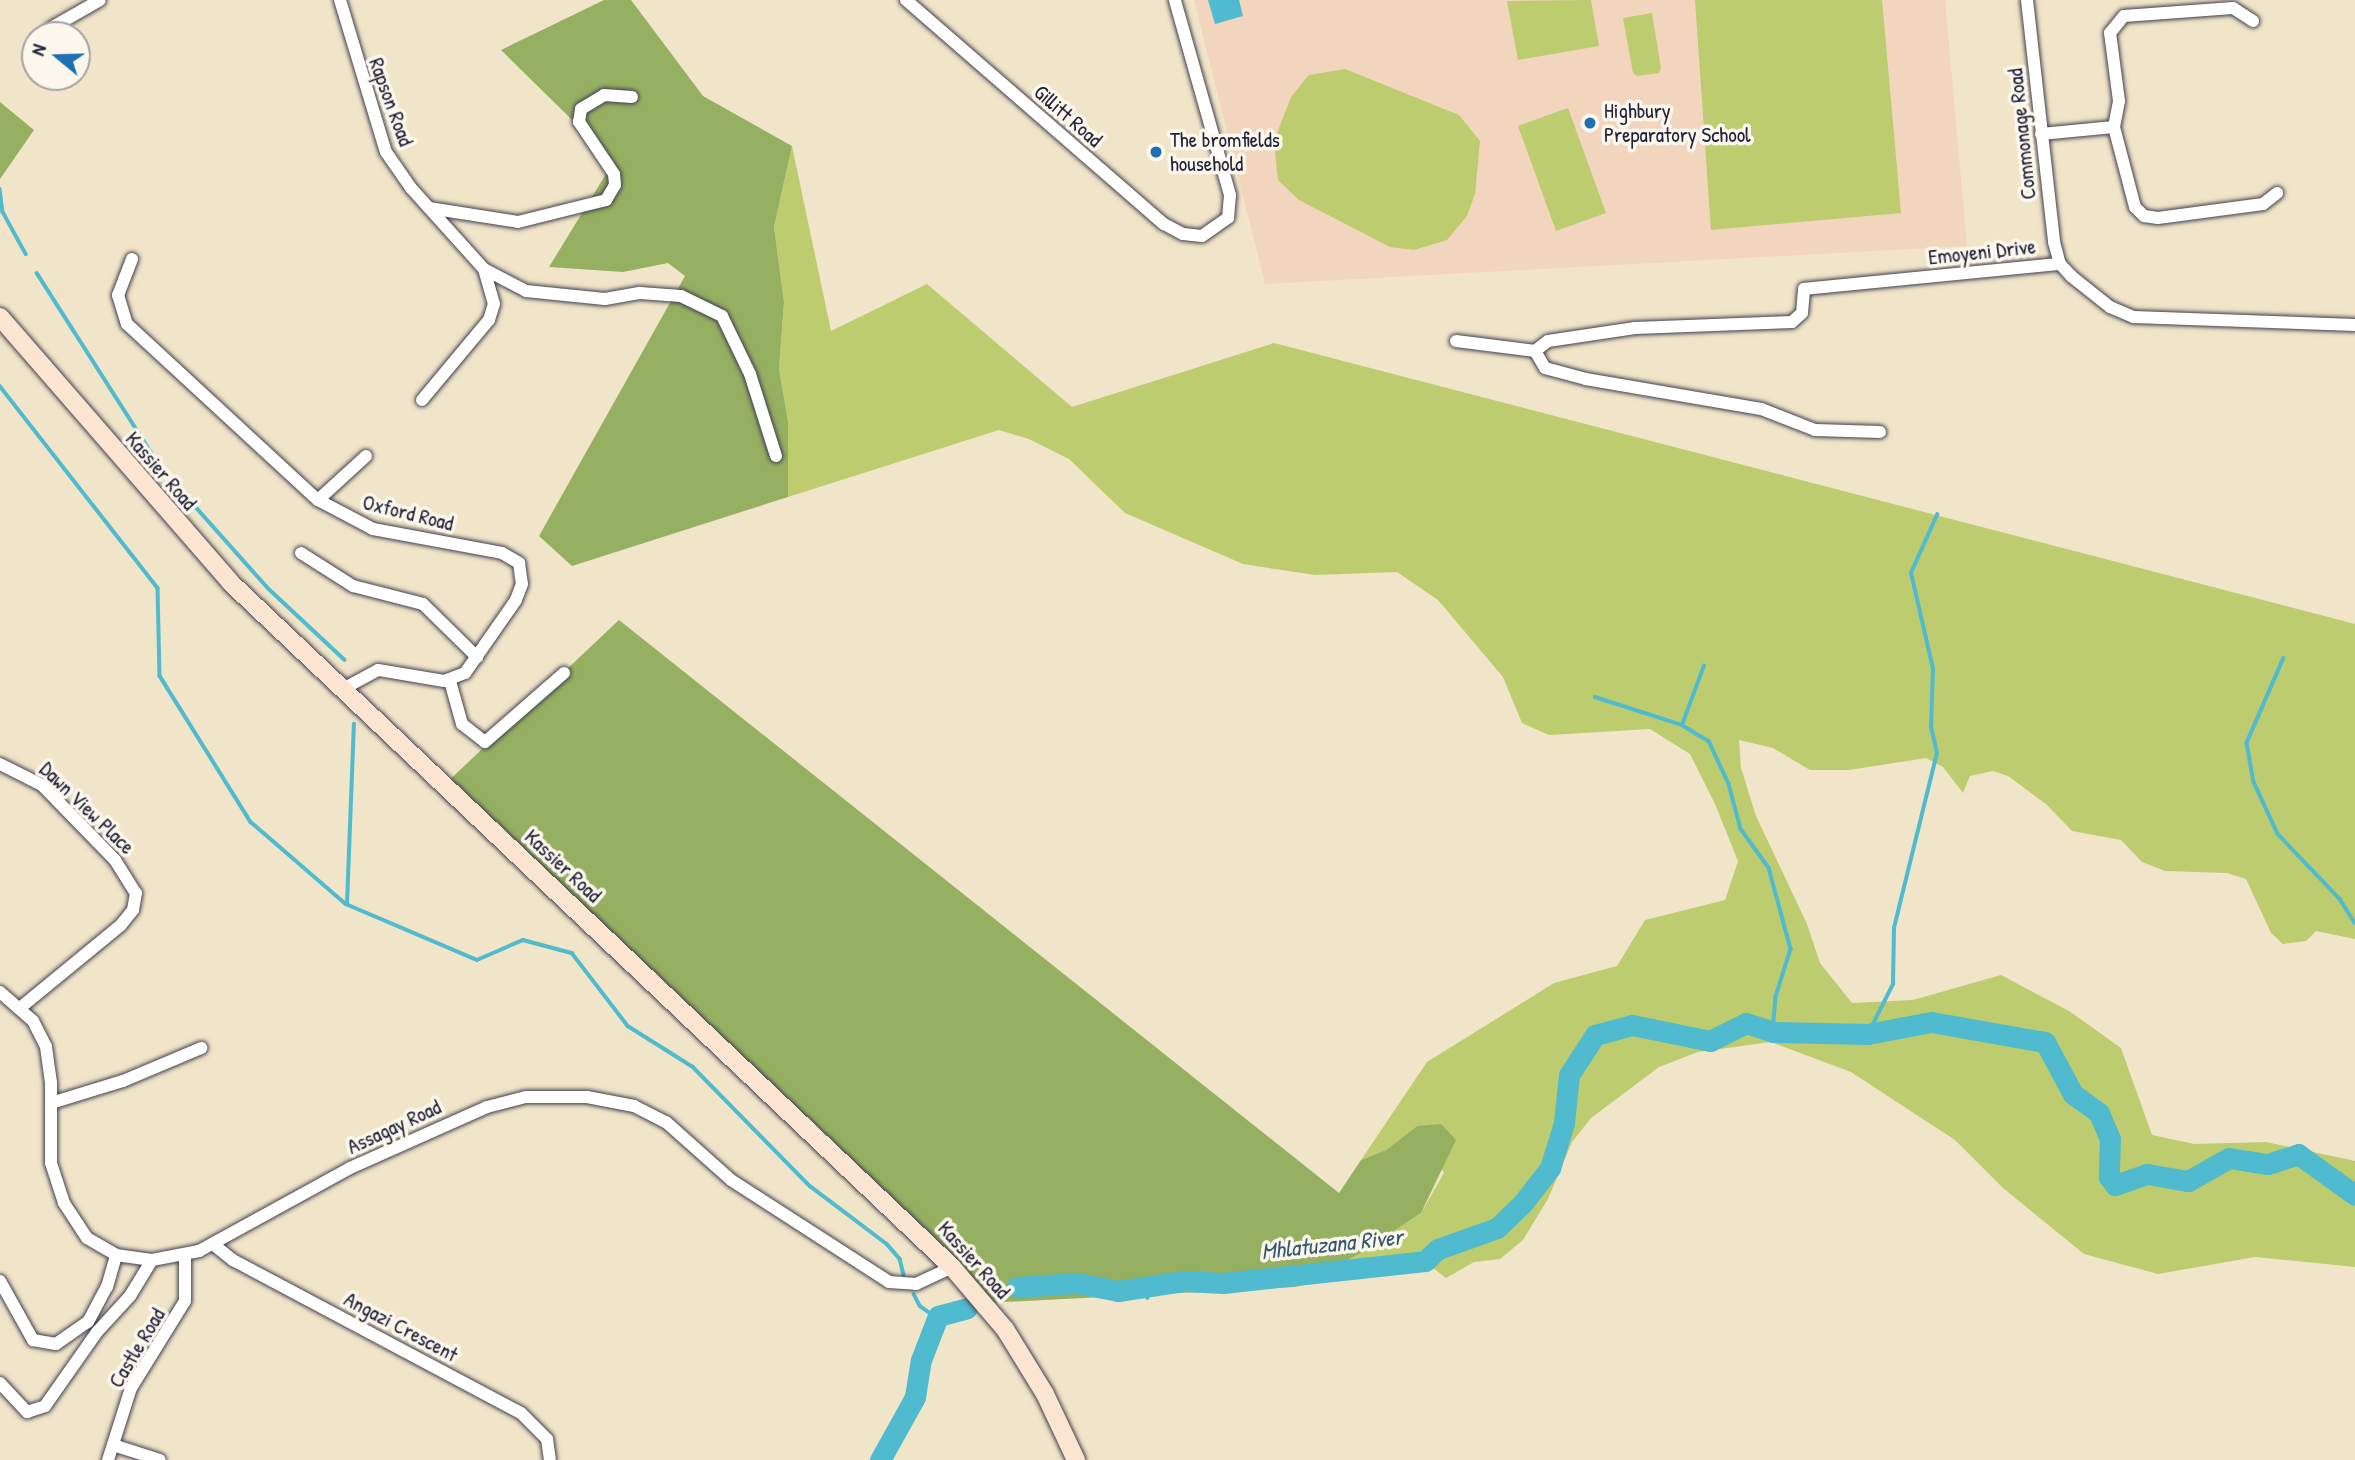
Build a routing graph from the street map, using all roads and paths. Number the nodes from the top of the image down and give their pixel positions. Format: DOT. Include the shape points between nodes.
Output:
graph roads {
  1 [pos="100,0"];
  2 [pos="340,0"];
  3 [pos="906,0"];
  4 [pos="1175,0"];
  5 [pos="2026,0"];
  6 [pos="2253,20"];
  7 [pos="63,21"];
  8 [pos="632,97"];
  9 [pos="2114,127"];
  10 [pos="2041,134"];
  11 [pos="2277,193"];
  12 [pos="429,208"];
  13 [pos="132,259"];
  14 [pos="2060,264"];
  15 [pos="484,269"];
  16 [pos="0,317"];
  17 [pos="2355,326"];
  18 [pos="1456,341"];
  19 [pos="1535,351"];
  20 [pos="422,401"];
  21 [pos="1880,432"];
  22 [pos="366,456"];
  23 [pos="776,456"];
  24 [pos="318,499"];
  25 [pos="301,554"];
  26 [pos="477,657"];
  27 [pos="564,673"];
  28 [pos="450,681"];
  29 [pos="341,690"];
  30 [pos="0,764"];
  31 [pos="0,992"];
  32 [pos="20,1008"];
  33 [pos="201,1048"];
  34 [pos="51,1103"];
  35 [pos="213,1244"];
  36 [pos="184,1254"];
  37 [pos="116,1255"];
  38 [pos="152,1260"];
  39 [pos="952,1267"];
  40 [pos="0,1281"];
  41 [pos="0,1383"];
  42 [pos="113,1445"];
  43 [pos="108,1460"];
  44 [pos="160,1460"];
  45 [pos="550,1460"];
  46 [pos="1076,1460"];
  1 -- 7 [label="street"];
  2 -- 12 [label="street, Rapson Road" via="386,152"];
  3 -- 4 [label="street, Gillitt Road" via="1164,224 1192,237 1214,231 1228,218 1230,195"];
  5 -- 10 [label="street, Commonage Road"];
  6 -- 9 [label="street" via="2233,8 2120,19 2110,33 2119,101"];
  8 -- 12 [label="street" via="604,95 581,109 579,122 614,174 615,186 606,200 518,222"];
  9 -- 10 [label="street"];
  9 -- 11 [label="street" via="2135,207 2144,216 2263,205"];
  10 -- 14 [label="street, Commonage Road"];
  12 -- 15 [label="street, Rapson Road"];
  13 -- 24 [label="street, Oxford Road" via="118,295 127,324"];
  14 -- 17 [label="street, Emoyeni Drive" via="2095,296 2134,317"];
  14 -- 19 [label="street, Emoyeni Drive" via="1804,289 1802,313 1793,322 1635,328 1548,341"];
  15 -- 20 [label="street, Rapson Road" via="494,304 489,320"];
  15 -- 23 [label="street, Rapson Road" via="526,291 605,299 640,293 681,296 722,316 750,374"];
  16 -- 29 [label="main road, Kassier Road" via="176,524"];
  18 -- 19 [label="street"];
  19 -- 21 [label="street" via="1545,368 1586,379 1761,409 1815,430"];
  22 -- 24 [label="street"];
  24 -- 26 [label="street, Oxford Road" via="373,529 515,559 522,571 520,592"];
  25 -- 26 [label="street" via="353,586 423,604"];
  26 -- 28 [label="street, Oxford Road" via="465,673"];
  27 -- 28 [label="street" via="485,742 462,724"];
  28 -- 29 [label="street" via="378,670"];
  29 -- 39 [label="main road, Kassier Road"];
  30 -- 32 [label="street, Dawn View Place" via="42,785 115,860 136,893 130,916 121,925"];
  31 -- 32 [label="street, Assagay Road"];
  32 -- 34 [label="street, Assagay Road" via="46,1047"];
  33 -- 34 [label="street" via="122,1081"];
  34 -- 37 [label="street, Assagay Road" via="51,1163 64,1203 87,1238"];
  35 -- 36 [label="street, Assagay Road"];
  35 -- 39 [label="street, Assagay Road" via="350,1168 487,1107 526,1097 587,1097 634,1106 666,1122 731,1180 889,1282 910,1286"];
  35 -- 45 [label="street, Angazi Crescent" via="240,1263 521,1413 547,1439"];
  36 -- 38 [label="street, Assagay Road"];
  36 -- 42 [label="street, Castle Road" via="185,1301 131,1388"];
  37 -- 38 [label="street, Assagay Road"];
  37 -- 40 [label="street" via="107,1287 88,1322 56,1344 33,1340"];
  38 -- 41 [label="street" via="130,1296 97,1332 45,1406 27,1412"];
  39 -- 46 [label="main road, Kassier Road" via="1005,1329 1045,1394"];
  42 -- 43 [label="street, Castle Road"];
  42 -- 44 [label="street"];
}
